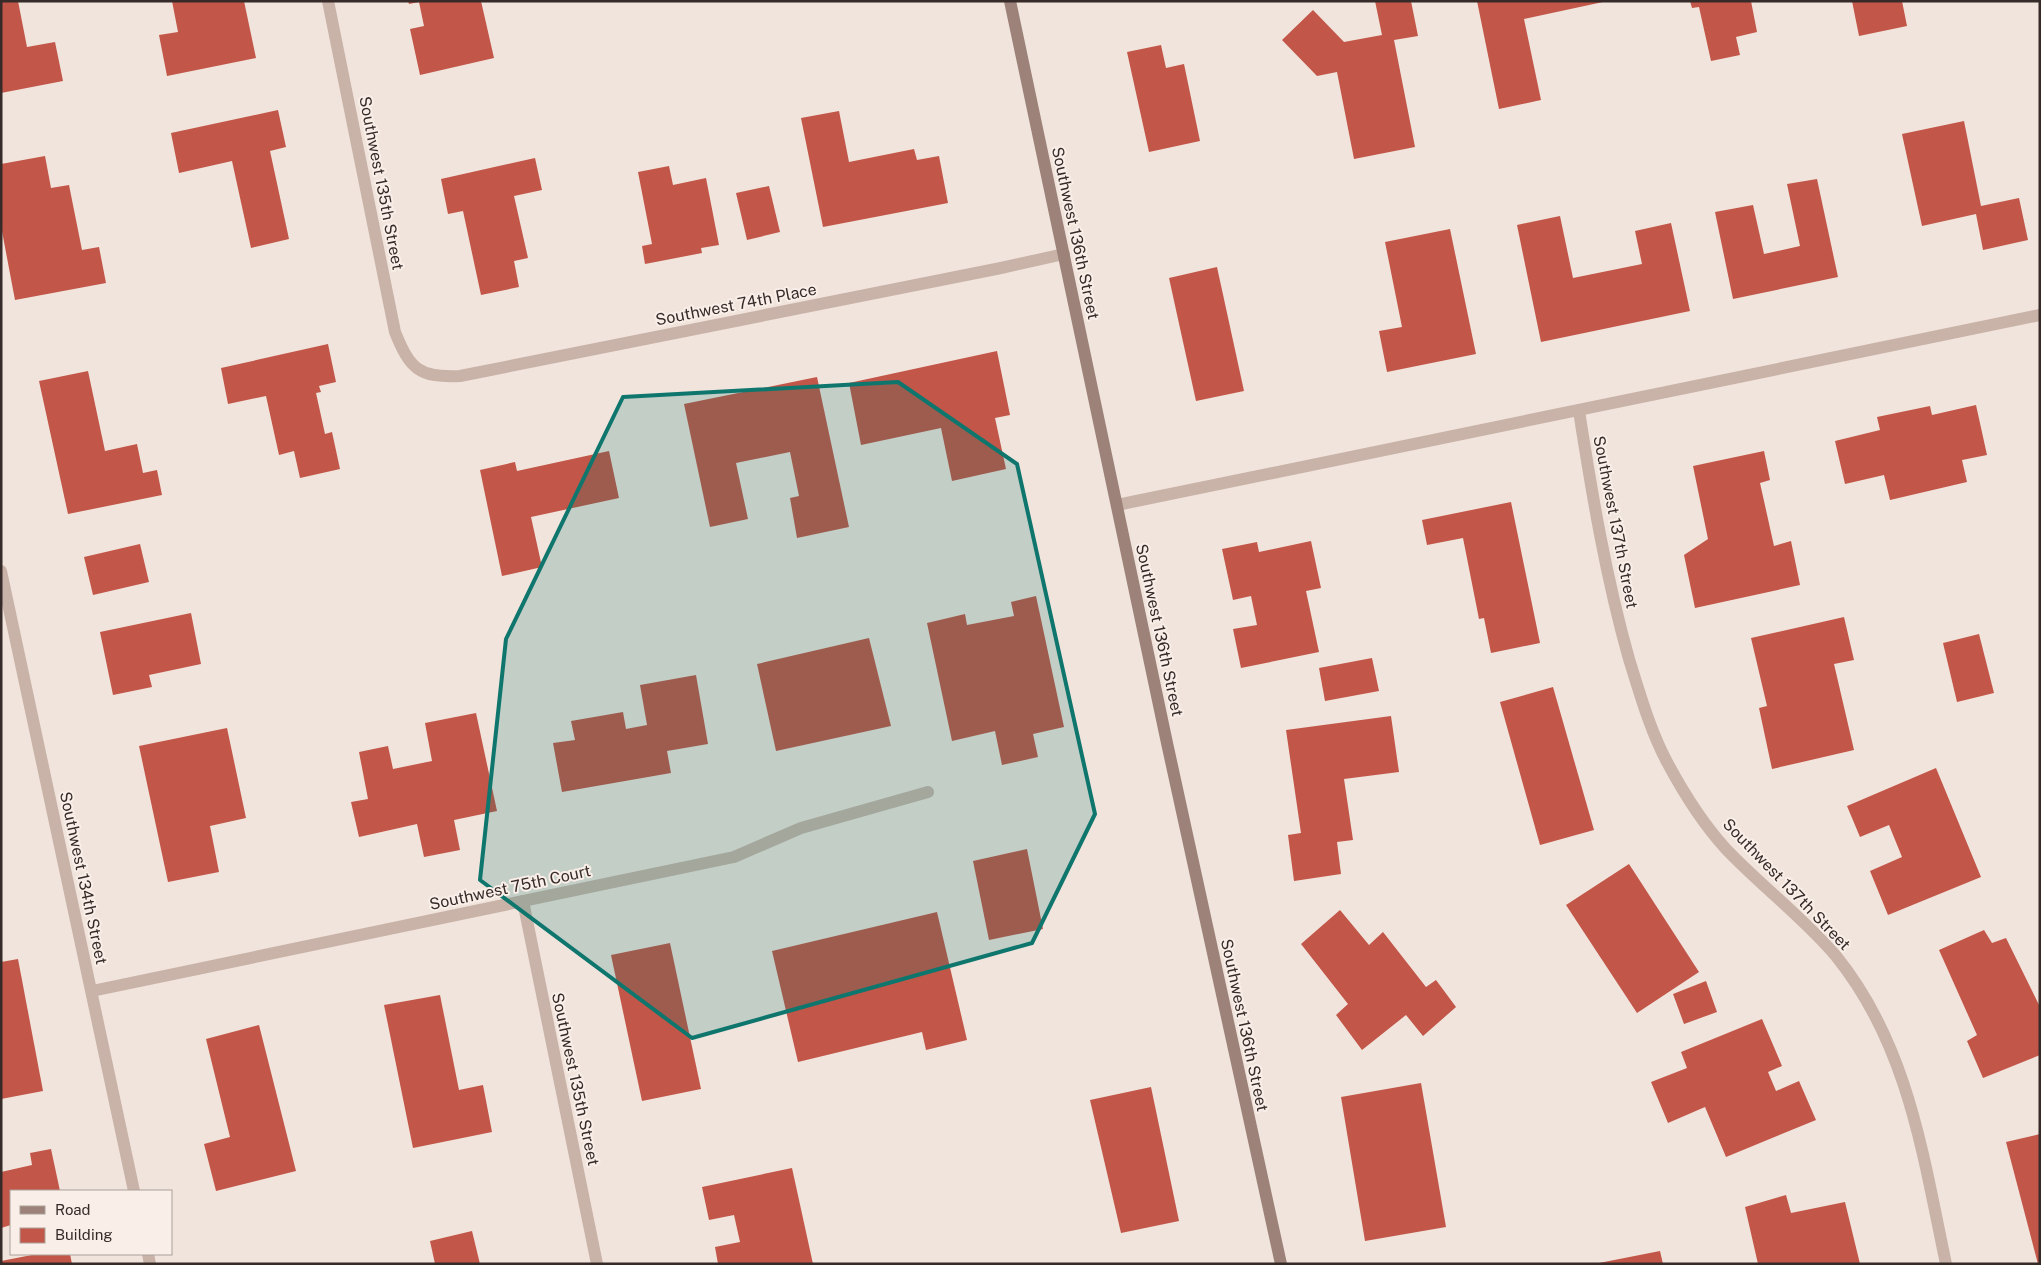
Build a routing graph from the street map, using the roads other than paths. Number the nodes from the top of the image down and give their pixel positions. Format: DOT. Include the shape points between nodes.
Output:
graph roads {
  1 [pos="328,1"];
  2 [pos="1010,1"];
  3 [pos="1064,254"];
  4 [pos="2040,315"];
  5 [pos="415,367"];
  6 [pos="1578,410"];
  7 [pos="1117,505"];
  8 [pos="1,571"];
  9 [pos="928,792"];
  10 [pos="523,901"];
  11 [pos="92,991"];
  12 [pos="134,1190"];
  13 [pos="597,1264"];
  14 [pos="1281,1264"];
  15 [pos="1946,1264"];
  1 -- 5 [label="street, Southwest 135th Street" via="395,332 404,354"];
  2 -- 3 [label="street, Southwest 136th Street"];
  3 -- 5 [label="street, Southwest 74th Place" via="460,376 440,377"];
  3 -- 7 [label="street, Southwest 136th Street"];
  4 -- 6 [label="street"];
  6 -- 7 [label="street"];
  6 -- 15 [label="street, Southwest 137th Street" via="1615,603 1638,688 1667,762 1726,849 1800,918 1834,955 1857,984 1871,1009 1904,1080"];
  7 -- 14 [label="street, Southwest 136th Street"];
  8 -- 11 [label="street, Southwest 134th Street"];
  9 -- 10 [label="street, Southwest 75th Court" via="801,828 734,857"];
  10 -- 11 [label="street, Southwest 75th Court"];
  10 -- 13 [label="street, Southwest 135th Street"];
  11 -- 12 [label="street, Southwest 134th Street"];
}
